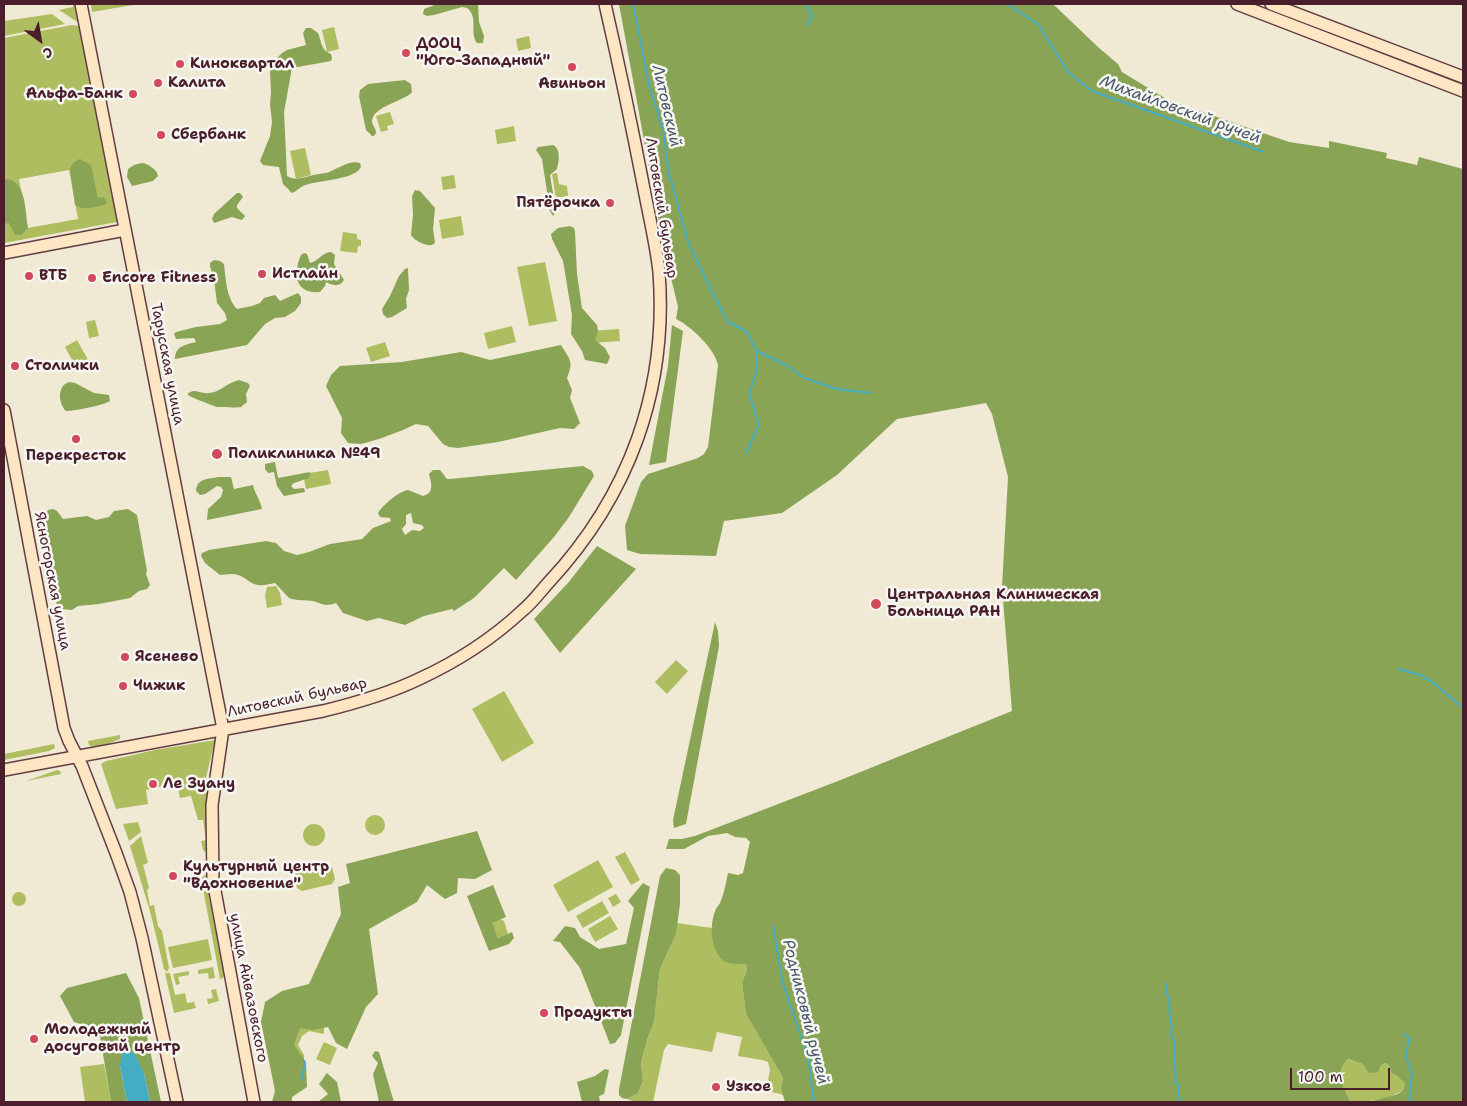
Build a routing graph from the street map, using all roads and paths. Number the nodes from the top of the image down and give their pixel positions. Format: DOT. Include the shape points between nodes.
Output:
graph roads {
  1 [pos="81,4"];
  2 [pos="605,4"];
  3 [pos="1237,4"];
  4 [pos="1271,4"];
  5 [pos="1463,77"];
  6 [pos="1463,91"];
  7 [pos="125,230"];
  8 [pos="4,253"];
  9 [pos="4,410"];
  10 [pos="223,729"];
  11 [pos="77,756"];
  12 [pos="4,770"];
  13 [pos="178,1102"];
  14 [pos="254,1102"];
  1 -- 7 [label="main road, Тарусская улица"];
  2 -- 10 [label="main road, Литовский бульвар" via="633,129 659,271 654,382 647,414 627,468 606,508 561,570 522,611 474,648 418,680 373,698 323,711"];
  3 -- 6 [label="main road"];
  4 -- 5 [label="main road"];
  7 -- 8 [label="main road"];
  7 -- 10 [label="main road, Тарусская улица"];
  9 -- 11 [label="main road, Ясногорская улица" via="64,728"];
  10 -- 11 [label="main road, Литовский бульвар"];
  10 -- 14 [label="main road, улица Айвазовского" via="212,806 213,880"];
  11 -- 12 [label="main road, Литовский бульвар"];
  11 -- 13 [label="main road" via="130,892"];
}
